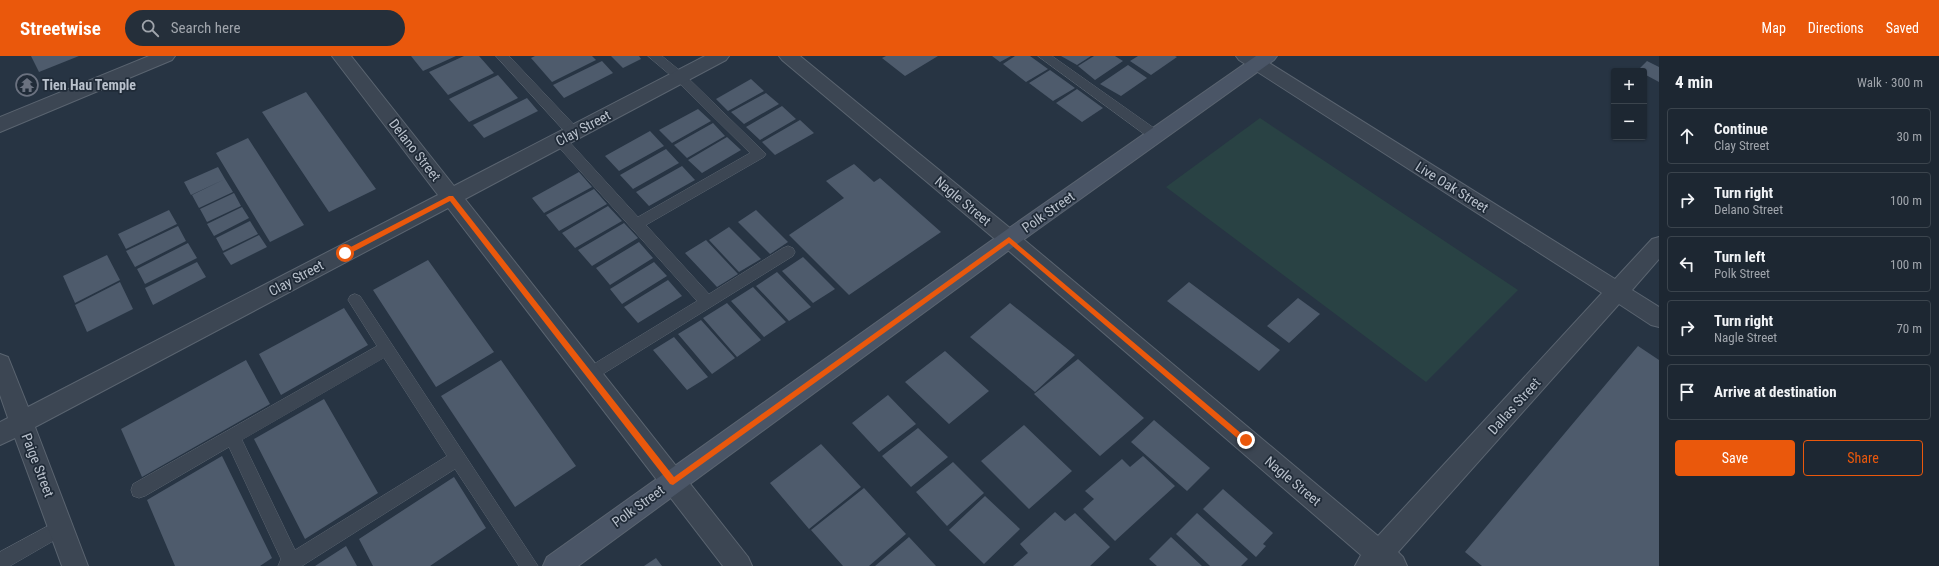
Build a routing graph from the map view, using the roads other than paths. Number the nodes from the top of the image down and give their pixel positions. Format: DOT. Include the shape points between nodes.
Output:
graph roads {
  1 [pos="166,56"];
  2 [pos="341,56"];
  3 [pos="502,56"];
  4 [pos="654,56"];
  5 [pos="720,56"];
  6 [pos="788,56"];
  7 [pos="1044,56"];
  8 [pos="1257,59"];
  9 [pos="680,77"];
  10 [pos="0,125"];
  11 [pos="1156,136"];
  12 [pos="567,137"];
  13 [pos="451,197"];
  14 [pos="637,224"];
  15 [pos="1009,239"];
  16 [pos="1659,245"];
  17 [pos="788,252"];
  18 [pos="1618,292"];
  19 [pos="355,300"];
  20 [pos="707,302"];
  21 [pos="1659,318"];
  22 [pos="386,348"];
  23 [pos="0,364"];
  24 [pos="590,375"];
  25 [pos="22,422"];
  26 [pos="0,434"];
  27 [pos="232,437"];
  28 [pos="457,459"];
  29 [pos="673,481"];
  30 [pos="139,490"];
  31 [pos="61,527"];
  32 [pos="0,562"];
  33 [pos="1380,562"];
  34 [pos="289,564"];
  35 [pos="75,566"];
  36 [pos="529,566"];
  37 [pos="556,566"];
  38 [pos="739,566"];
  1 -- 10 [label="street"];
  2 -- 13 [label="street, Delano Street"];
  3 -- 12 [label="lane"];
  4 -- 9 [label="lane"];
  5 -- 9 [label="street, Clay Street"];
  6 -- 15 [label="street, Nagle Street"];
  7 -- 11 [label="lane"];
  8 -- 11 [label="main road, Polk Street"];
  8 -- 18 [label="street, Live Oak Street"];
  9 -- 12 [label="street, Clay Street"];
  9 -- 14 [label="lane" via="759,154"];
  11 -- 15 [label="main road, Polk Street"];
  12 -- 13 [label="street, Clay Street"];
  12 -- 14 [label="lane"];
  13 -- 24 [label="street, Delano Street"];
  13 -- 25 [label="street, Clay Street"];
  14 -- 20 [label="lane"];
  15 -- 29 [label="main road, Polk Street"];
  15 -- 33 [label="street, Nagle Street"];
  16 -- 18 [label="street, Dallas Street"];
  17 -- 20 [label="lane"];
  18 -- 21 [label="street, Live Oak Street"];
  18 -- 33 [label="street, Dallas Street"];
  19 -- 22 [label="lane"];
  20 -- 24 [label="lane"];
  22 -- 27 [label="lane"];
  22 -- 28 [label="lane"];
  23 -- 25 [label="street, Paige Street"];
  24 -- 29 [label="street, Delano Street"];
  25 -- 26 [label="street, Clay Street"];
  25 -- 31 [label="street, Paige Street"];
  27 -- 30 [label="lane"];
  27 -- 34 [label="lane"];
  28 -- 34 [label="lane"];
  28 -- 36 [label="lane"];
  29 -- 37 [label="main road, Polk Street"];
  29 -- 38 [label="street, Delano Street"];
  31 -- 32 [label="lane"];
  31 -- 35 [label="street, Paige Street"];
}
